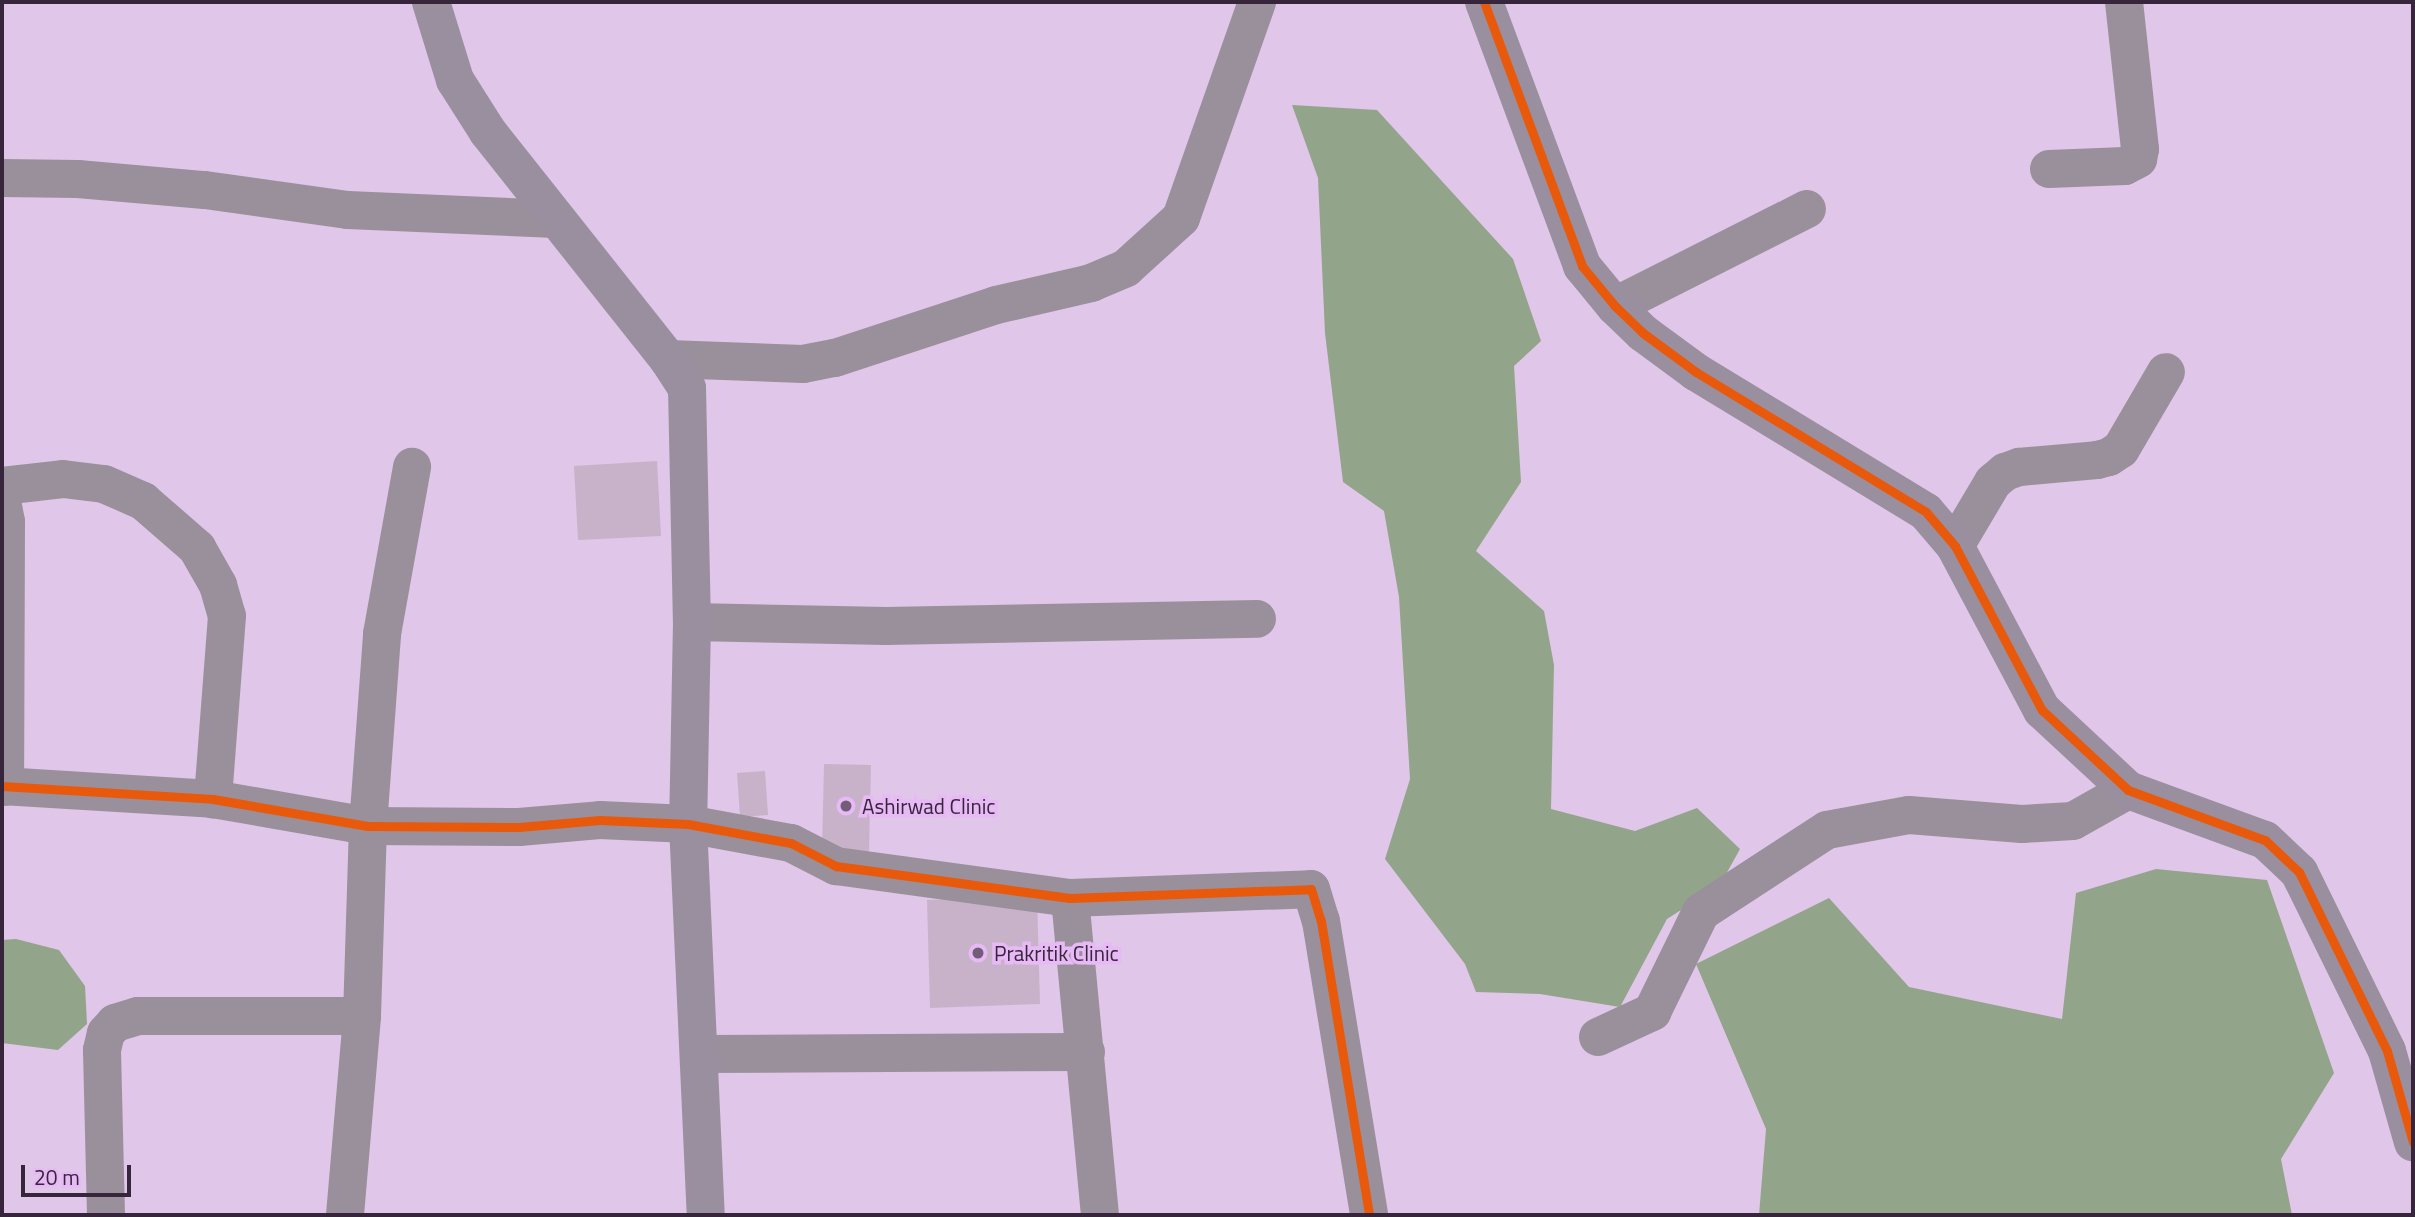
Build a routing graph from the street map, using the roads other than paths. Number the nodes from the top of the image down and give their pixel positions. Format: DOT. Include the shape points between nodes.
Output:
graph roads {
  1 [pos="431,2"];
  2 [pos="1257,2"];
  3 [pos="1484,2"];
  4 [pos="2124,2"];
  5 [pos="2049,169"];
  6 [pos="2,178"];
  7 [pos="1807,209"];
  8 [pos="556,219"];
  9 [pos="1615,306"];
  10 [pos="668,359"];
  11 [pos="2166,372"];
  12 [pos="412,467"];
  13 [pos="2,486"];
  14 [pos="2,501"];
  15 [pos="1955,546"];
  16 [pos="1257,619"];
  17 [pos="692,622"];
  18 [pos="3,786"];
  19 [pos="2128,790"];
  20 [pos="214,799"];
  21 [pos="688,824"];
  22 [pos="369,825"];
  23 [pos="1070,898"];
  24 [pos="362,1016"];
  25 [pos="1598,1037"];
  26 [pos="1086,1052"];
  27 [pos="699,1055"];
  28 [pos="2413,1142"];
  29 [pos="106,1215"];
  30 [pos="345,1215"];
  31 [pos="706,1215"];
  32 [pos="1100,1215"];
  33 [pos="1369,1215"];
  1 -- 8 [label="street" via="455,80 488,132"];
  2 -- 10 [label="street" via="1181,218 1126,268 1091,284 996,305 803,365"];
  3 -- 9 [label="street" via="1583,265"];
  4 -- 5 [label="street" via="2138,159 2124,166"];
  6 -- 8 [label="street" via="78,178 348,210"];
  7 -- 9 [label="street"];
  8 -- 10 [label="street"];
  9 -- 15 [label="street" via="1696,372 1926,512"];
  10 -- 17 [label="street" via="687,388"];
  11 -- 15 [label="street" via="2121,449 2097,460 2005,472 1993,482"];
  12 -- 22 [label="street" via="382,634"];
  13 -- 20 [label="street" via="63,479 104,484 143,501 197,548 218,585 226,616"];
  14 -- 18 [label="street" via="6,522"];
  15 -- 19 [label="street" via="2042,710"];
  16 -- 17 [label="street" via="886,626"];
  17 -- 21 [label="street"];
  18 -- 20 [label="street"];
  19 -- 25 [label="street" via="2073,821 2022,824 1909,815 1827,830 1701,912 1652,1012"];
  19 -- 28 [label="street" via="2265,839 2299,872 2387,1051"];
  20 -- 22 [label="street"];
  21 -- 22 [label="street" via="600,820 519,827"];
  21 -- 23 [label="street" via="791,843 836,866"];
  21 -- 27 [label="street"];
  22 -- 24 [label="street"];
  23 -- 26 [label="street"];
  23 -- 33 [label="street" via="1311,889 1321,921"];
  24 -- 29 [label="street" via="138,1016 115,1023 106,1033 102,1050"];
  24 -- 30 [label="street"];
  26 -- 27 [label="street"];
  26 -- 32 [label="street"];
  27 -- 31 [label="street"];
}
